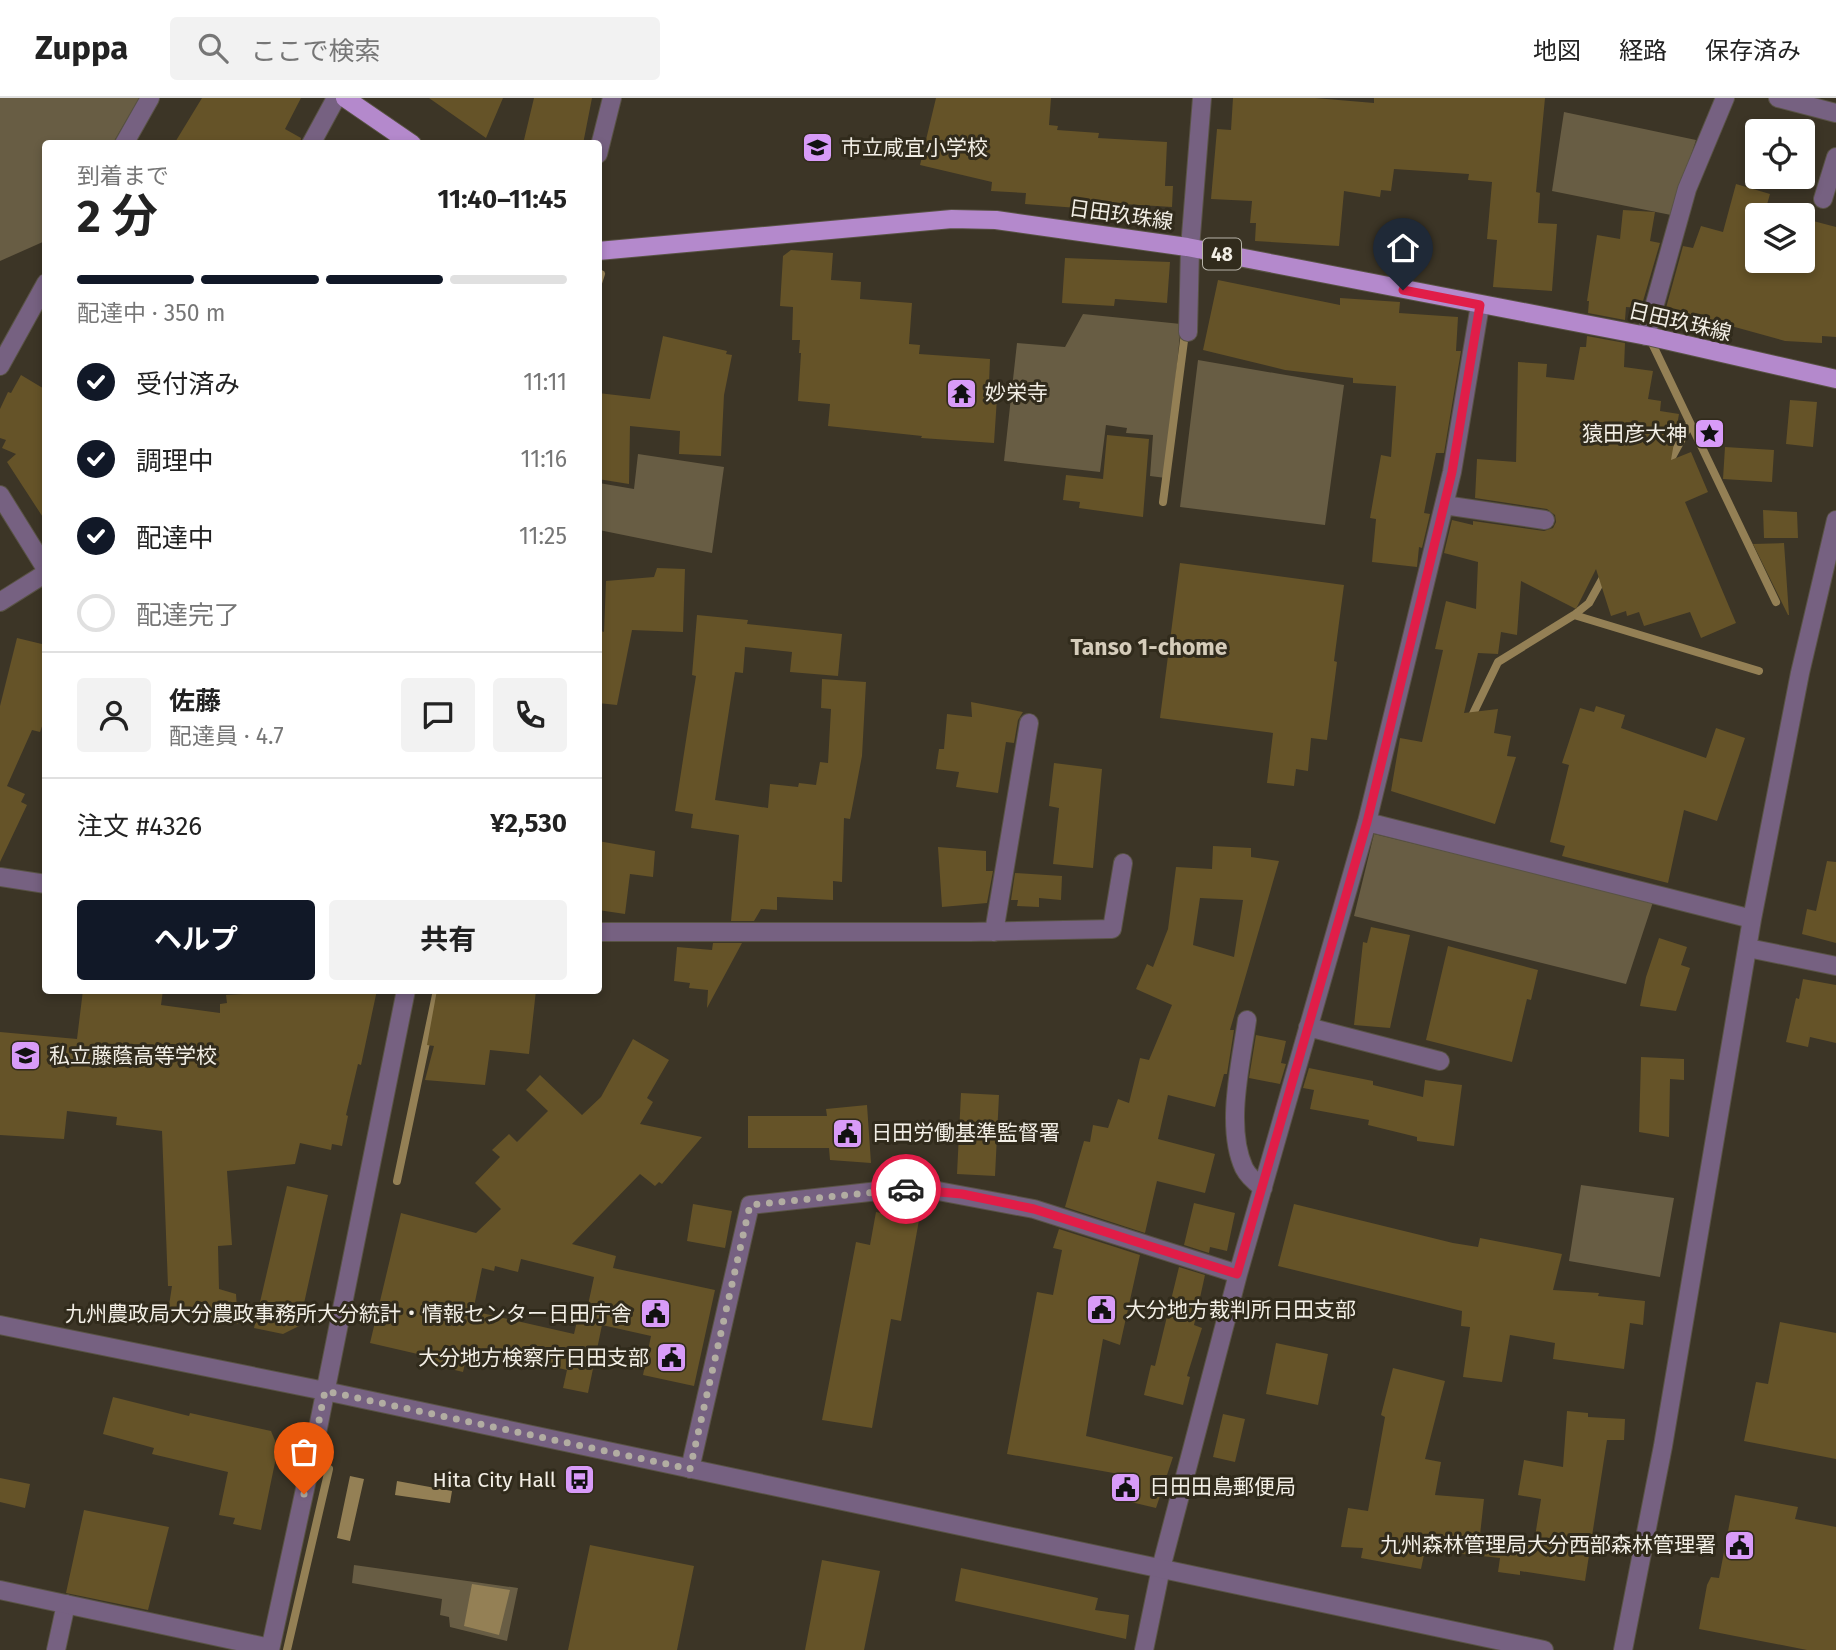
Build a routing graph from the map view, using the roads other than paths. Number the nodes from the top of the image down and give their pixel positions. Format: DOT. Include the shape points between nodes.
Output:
graph roads {
  1 [pos="150,98"];
  2 [pos="337,98"];
  3 [pos="345,98"];
  4 [pos="612,98"];
  5 [pos="1202,98"];
  6 [pos="1725,98"];
  7 [pos="1778,98"];
  8 [pos="1836,113"];
  9 [pos="126,140"];
  10 [pos="313,140"];
  11 [pos="406,140"];
  12 [pos="602,140"];
  13 [pos="1836,157"];
  14 [pos="1823,199"];
  15 [pos="1190,248"];
  16 [pos="602,251"];
  17 [pos="42,290"];
  18 [pos="1480,305"];
  19 [pos="1188,332"];
  20 [pos="1646,336"];
  21 [pos="0,366"];
  22 [pos="1836,379"];
  23 [pos="0,495"];
  24 [pos="1444,505"];
  25 [pos="1545,520"];
  26 [pos="1836,520"];
  27 [pos="42,564"];
  28 [pos="42,574"];
  29 [pos="0,602"];
  30 [pos="1029,723"];
  31 [pos="1367,822"];
  32 [pos="1123,863"];
  33 [pos="0,877"];
  34 [pos="42,883"];
  35 [pos="1752,919"];
  36 [pos="602,932"];
  37 [pos="994,932"];
  38 [pos="1748,948"];
  39 [pos="1836,966"];
  40 [pos="405,994"];
  41 [pos="1247,1020"];
  42 [pos="1308,1027"];
  43 [pos="1440,1061"];
  44 [pos="1263,1188"];
  45 [pos="1237,1274"];
  46 [pos="0,1325"];
  47 [pos="325,1391"];
  48 [pos="690,1469"];
  49 [pos="1161,1568"];
  50 [pos="0,1590"];
  51 [pos="66,1604"];
  52 [pos="270,1649"];
  53 [pos="56,1650"];
  54 [pos="1144,1650"];
  55 [pos="1544,1650"];
  56 [pos="1623,1650"];
  1 -- 9 [label="street"];
  2 -- 10 [label="street"];
  3 -- 11 [label="main road"];
  4 -- 12 [label="street"];
  5 -- 15 [label="street"];
  6 -- 20 [label="street" via="1687,189"];
  7 -- 8 [label="street"];
  13 -- 14 [label="street"];
  15 -- 16 [label="main road, 日田玖珠線 / 48" via="996,220 952,219"];
  15 -- 18 [label="main road, 日田玖珠線 / 48"];
  15 -- 19 [label="street"];
  17 -- 21 [label="street"];
  18 -- 20 [label="main road, 日田玖珠線 / 48"];
  18 -- 24 [label="street"];
  20 -- 22 [label="main road, 日田玖珠線 / 48"];
  23 -- 27 [label="street"];
  24 -- 25 [label="street"];
  24 -- 31 [label="street"];
  26 -- 35 [label="street" via="1800,673"];
  28 -- 29 [label="street"];
  30 -- 37 [label="street"];
  31 -- 35 [label="street"];
  31 -- 42 [label="street"];
  32 -- 37 [label="street" via="1112,929"];
  33 -- 34 [label="street"];
  35 -- 38 [label="street"];
  36 -- 37 [label="street"];
  38 -- 39 [label="street"];
  38 -- 56 [label="street"];
  40 -- 47 [label="street"];
  41 -- 44 [label="street" via="1236,1126 1245,1170"];
  42 -- 43 [label="street"];
  42 -- 44 [label="street"];
  44 -- 45 [label="street"];
  45 -- 48 [label="street" via="1034,1209 938,1191 888,1190 750,1205"];
  45 -- 49 [label="street"];
  46 -- 47 [label="street"];
  47 -- 48 [label="street"];
  47 -- 52 [label="street"];
  48 -- 49 [label="street"];
  49 -- 54 [label="street"];
  49 -- 55 [label="street"];
  50 -- 51 [label="street"];
  51 -- 52 [label="street"];
  51 -- 53 [label="street"];
}
